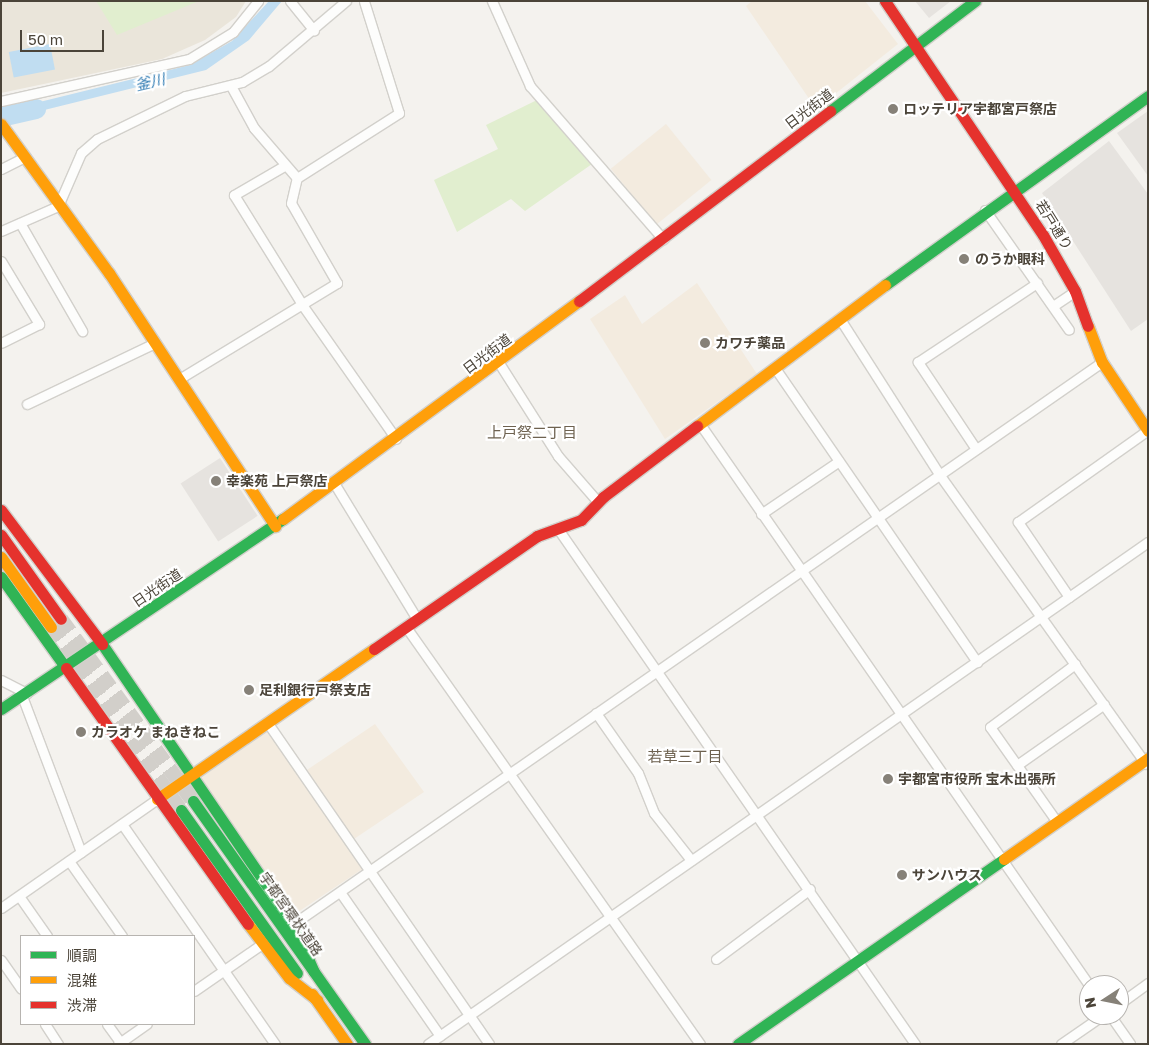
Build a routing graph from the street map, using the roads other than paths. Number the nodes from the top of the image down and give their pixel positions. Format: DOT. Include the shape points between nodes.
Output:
graph roads {
  1 [pos="258,1"];
  2 [pos="346,1"];
  3 [pos="364,1"];
  4 [pos="492,1"];
  5 [pos="885,1"];
  6 [pos="975,1"];
  7 [pos="292,3"];
  8 [pos="314,31"];
  9 [pos="917,46"];
  10 [pos="231,86"];
  11 [pos="1148,96"];
  12 [pos="1,101"];
  13 [pos="1,124"];
  14 [pos="23,158"];
  15 [pos="284,166"];
  16 [pos="1,169"];
  17 [pos="297,178"];
  18 [pos="1014,189"];
  19 [pos="58,206"];
  20 [pos="985,210"];
  21 [pos="20,223"];
  22 [pos="1,231"];
  23 [pos="663,239"];
  24 [pos="1,261"];
  25 [pos="1037,283"];
  26 [pos="1075,291"];
  27 [pos="303,306"];
  28 [pos="1053,306"];
  29 [pos="840,318"];
  30 [pos="1069,330"];
  31 [pos="82,331"];
  32 [pos="1,342"];
  33 [pos="154,343"];
  34 [pos="1102,362"];
  35 [pos="499,363"];
  36 [pos="775,368"];
  37 [pos="178,379"];
  38 [pos="27,404"];
  39 [pos="700,424"];
  40 [pos="1148,430"];
  41 [pos="396,439"];
  42 [pos="976,449"];
  43 [pos="839,461"];
  44 [pos="939,474"];
  45 [pos="334,483"];
  46 [pos="598,502"];
  47 [pos="1,510"];
  48 [pos="761,514"];
  49 [pos="877,517"];
  50 [pos="275,526"];
  51 [pos="558,529"];
  52 [pos="1,535"];
  53 [pos="1148,542"];
  54 [pos="1,557"];
  55 [pos="799,571"];
  56 [pos="1,577"];
  57 [pos="1069,596"];
  58 [pos="1041,617"];
  59 [pos="61,619"];
  60 [pos="417,619"];
  61 [pos="51,627"];
  62 [pos="406,627"];
  63 [pos="102,644"];
  64 [pos="977,662"];
  65 [pos="1075,664"];
  66 [pos="66,668"];
  67 [pos="655,672"];
  68 [pos="1,680"];
  69 [pos="24,694"];
  70 [pos="1104,704"];
  71 [pos="1,709"];
  72 [pos="596,713"];
  73 [pos="901,716"];
  74 [pos="267,722"];
  75 [pos="1147,761"];
  76 [pos="1017,765"];
  77 [pos="510,773"];
  78 [pos="192,774"];
  79 [pos="157,799"];
  80 [pos="193,802"];
  81 [pos="181,810"];
  82 [pos="758,813"];
  83 [pos="1057,822"];
  84 [pos="122,824"];
  85 [pos="81,852"];
  86 [pos="691,860"];
  87 [pos="1004,860"];
  88 [pos="69,861"];
  89 [pos="371,870"];
  90 [pos="810,889"];
  91 [pos="340,892"];
  92 [pos="19,896"];
  93 [pos="1,908"];
  94 [pos="611,918"];
  95 [pos="293,924"];
  96 [pos="46,935"];
  97 [pos="121,935"];
  98 [pos="262,944"];
  99 [pos="716,958"];
  100 [pos="1,960"];
  101 [pos="859,960"];
  102 [pos="224,970"];
  103 [pos="314,972"];
  104 [pos="1082,975"];
  105 [pos="1148,984"];
  106 [pos="20,988"];
  107 [pos="195,990"];
  108 [pos="1129,997"];
  109 [pos="316,1000"];
  110 [pos="469,1016"];
  111 [pos="46,1025"];
  112 [pos="108,1025"];
  113 [pos="145,1025"];
  114 [pos="1089,1025"];
  115 [pos="1117,1025"];
  116 [pos="131,1035"];
  117 [pos="440,1036"];
  118 [pos="119,1043"];
  119 [pos="272,1043"];
  120 [pos="58,1044"];
  121 [pos="137,1044"];
  122 [pos="347,1044"];
  123 [pos="365,1044"];
  124 [pos="428,1044"];
  125 [pos="489,1044"];
  126 [pos="700,1044"];
  127 [pos="738,1044"];
  128 [pos="916,1044"];
  129 [pos="1061,1044"];
  130 [pos="1130,1044"];
  1 -- 12 [label="street" via="233,32 189,58"];
  2 -- 8 [label="street"];
  3 -- 17 [label="street" via="399,114"];
  4 -- 23 [label="street" via="530,86"];
  5 -- 9 [label="main road, 若戸通り"];
  6 -- 9 [label="main road, 日光街道"];
  7 -- 8 [label="street"];
  8 -- 10 [label="street" via="269,66"];
  9 -- 18 [label="main road, 若戸通り"];
  9 -- 23 [label="main road, 日光街道"];
  10 -- 15 [label="street" via="254,128"];
  10 -- 19 [label="street" via="185,96 97,139 81,153"];
  11 -- 18 [label="main road"];
  13 -- 14 [label="main road"];
  14 -- 16 [label="street"];
  14 -- 19 [label="main road"];
  15 -- 17 [label="street"];
  15 -- 27 [label="street" via="234,194"];
  17 -- 27 [label="street" via="291,203 337,283"];
  18 -- 20 [label="main road"];
  18 -- 26 [label="main road, 若戸通り"];
  19 -- 21 [label="street"];
  19 -- 33 [label="main road"];
  20 -- 25 [label="street"];
  20 -- 29 [label="main road"];
  21 -- 22 [label="street"];
  21 -- 31 [label="street"];
  23 -- 35 [label="main road, 日光街道"];
  24 -- 32 [label="street" via="39,324"];
  25 -- 28 [label="street"];
  25 -- 42 [label="street" via="918,362"];
  26 -- 28 [label="street"];
  26 -- 34 [label="main road, 若戸通り"];
  27 -- 37 [label="street"];
  27 -- 41 [label="street"];
  28 -- 30 [label="street"];
  29 -- 36 [label="main road"];
  29 -- 44 [label="street"];
  33 -- 37 [label="main road"];
  33 -- 38 [label="street"];
  34 -- 40 [label="main road, 若戸通り"];
  34 -- 42 [label="street"];
  35 -- 41 [label="main road, 日光街道"];
  35 -- 46 [label="street" via="558,456"];
  36 -- 39 [label="main road"];
  36 -- 43 [label="street"];
  37 -- 50 [label="main road"];
  39 -- 46 [label="main road"];
  39 -- 48 [label="street"];
  40 -- 57 [label="street" via="1018,522"];
  41 -- 45 [label="main road, 日光街道"];
  42 -- 44 [label="street"];
  43 -- 48 [label="street"];
  43 -- 49 [label="street"];
  44 -- 49 [label="street"];
  44 -- 58 [label="street"];
  45 -- 50 [label="main road, 日光街道"];
  45 -- 60 [label="street"];
  46 -- 51 [label="main road" via="581,520"];
  47 -- 63 [label="main road"];
  48 -- 55 [label="street"];
  49 -- 55 [label="street"];
  49 -- 64 [label="street"];
  50 -- 63 [label="main road, 日光街道"];
  51 -- 60 [label="main road" via="537,536"];
  51 -- 67 [label="street"];
  52 -- 59 [label="main road"];
  53 -- 57 [label="street"];
  54 -- 61 [label="main road"];
  55 -- 67 [label="street"];
  55 -- 73 [label="street"];
  56 -- 66 [label="main road"];
  57 -- 58 [label="street"];
  58 -- 64 [label="street"];
  58 -- 65 [label="street"];
  60 -- 62 [label="main road"];
  62 -- 74 [label="main road"];
  62 -- 77 [label="street"];
  63 -- 66 [label="main road, 日光街道"];
  63 -- 78 [label="main road"];
  64 -- 73 [label="street"];
  65 -- 70 [label="street"];
  65 -- 76 [label="street" via="990,727"];
  66 -- 69 [label="main road, 日光街道"];
  66 -- 79 [label="main road"];
  67 -- 72 [label="street"];
  67 -- 82 [label="street"];
  68 -- 69 [label="street"];
  69 -- 71 [label="main road, 日光街道"];
  69 -- 85 [label="street"];
  70 -- 75 [label="street"];
  70 -- 76 [label="street"];
  72 -- 77 [label="street"];
  72 -- 86 [label="street" via="638,773 654,813"];
  73 -- 82 [label="street"];
  73 -- 87 [label="street"];
  74 -- 78 [label="main road"];
  74 -- 89 [label="street"];
  75 -- 83 [label="main road"];
  76 -- 83 [label="street"];
  77 -- 89 [label="street"];
  77 -- 94 [label="street"];
  78 -- 79 [label="main road"];
  78 -- 95 [label="main road"];
  79 -- 84 [label="street"];
  79 -- 98 [label="main road"];
  80 -- 103 [label="main road, 宇都宮環状道路"];
  81 -- 109 [label="main road, 宇都宮環状道路"];
  82 -- 86 [label="street"];
  82 -- 90 [label="street"];
  83 -- 87 [label="main road"];
  84 -- 85 [label="street"];
  84 -- 102 [label="street"];
  85 -- 88 [label="street"];
  86 -- 94 [label="street"];
  87 -- 101 [label="main road"];
  87 -- 104 [label="street"];
  88 -- 92 [label="street"];
  88 -- 97 [label="street"];
  89 -- 91 [label="street"];
  89 -- 110 [label="street"];
  90 -- 99 [label="street"];
  90 -- 101 [label="street"];
  91 -- 95 [label="street"];
  91 -- 117 [label="street"];
  92 -- 93 [label="street"];
  92 -- 96 [label="street"];
  94 -- 110 [label="street"];
  94 -- 126 [label="street"];
  95 -- 103 [label="main road"];
  98 -- 102 [label="street"];
  98 -- 109 [label="main road" via="289,978"];
  100 -- 106 [label="street"];
  101 -- 127 [label="main road"];
  101 -- 128 [label="street"];
  102 -- 107 [label="street"];
  102 -- 119 [label="street"];
  103 -- 123 [label="main road, 宇都宮環状道路"];
  105 -- 108 [label="street"];
  109 -- 122 [label="main road, 宇都宮環状道路"];
  110 -- 117 [label="street"];
  110 -- 125 [label="street"];
  111 -- 120 [label="street"];
  112 -- 118 [label="street"];
  113 -- 116 [label="street"];
  114 -- 129 [label="street"];
  115 -- 130 [label="street"];
  116 -- 118 [label="street"];
  116 -- 121 [label="street"];
  117 -- 124 [label="street"];
}
